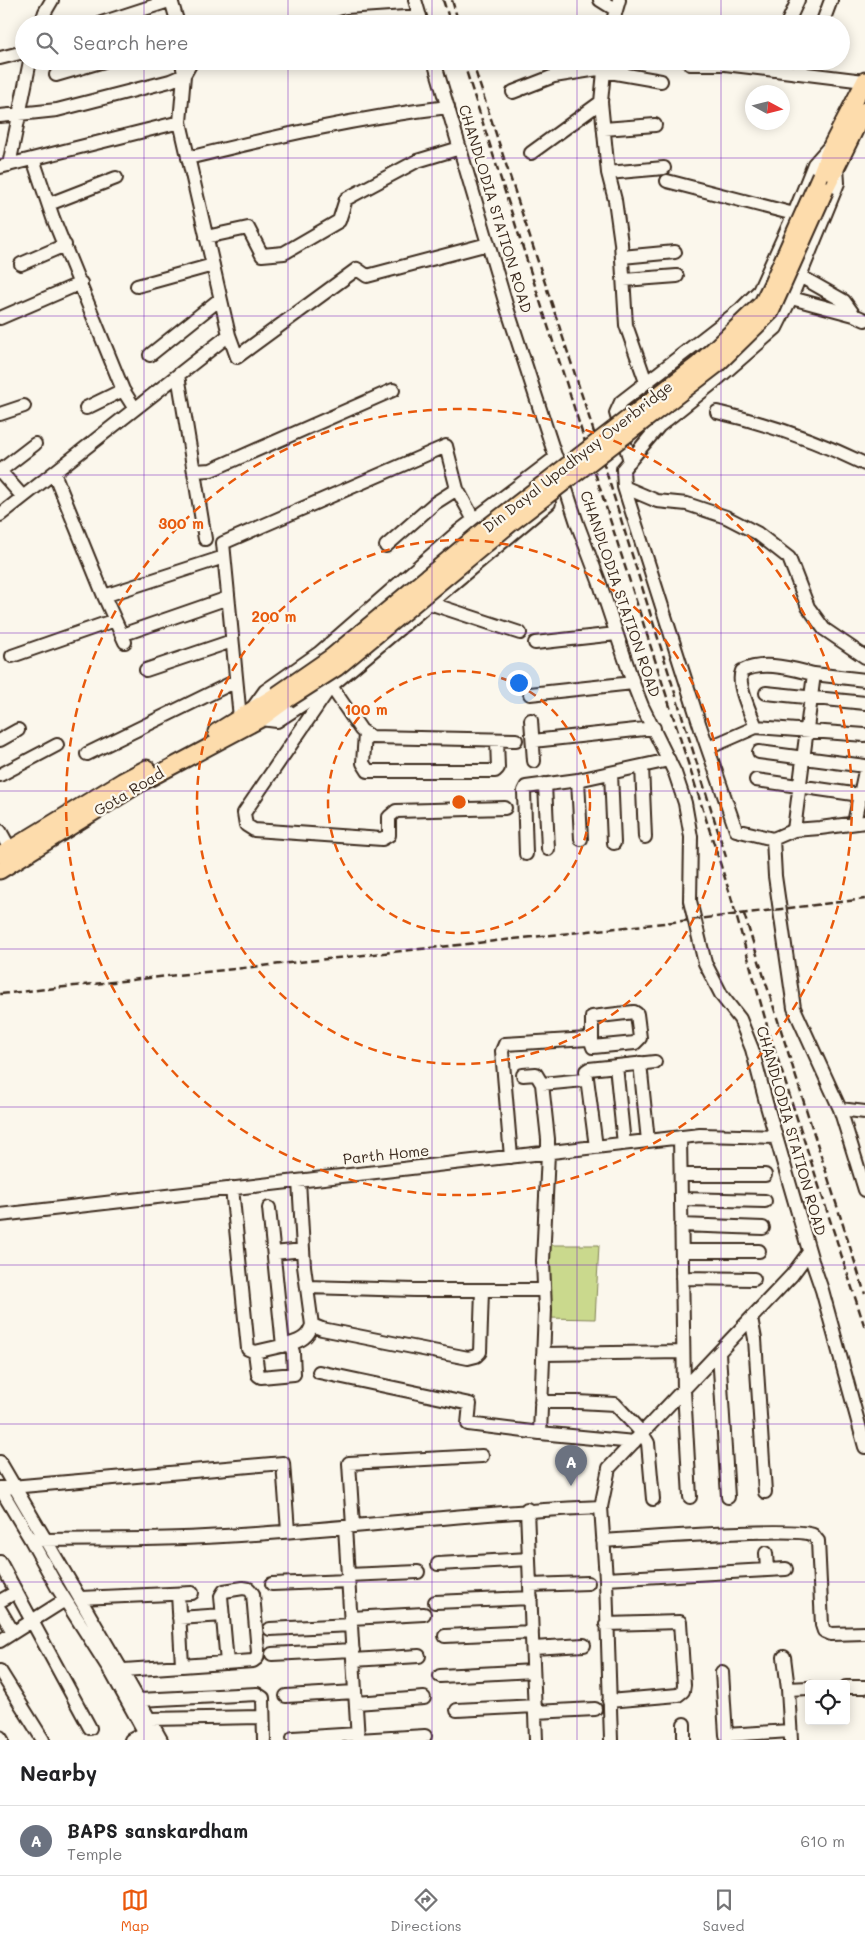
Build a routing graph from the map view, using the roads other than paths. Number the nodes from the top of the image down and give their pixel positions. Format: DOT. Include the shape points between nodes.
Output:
graph roads {
  1 [pos="52,0"];
  2 [pos="171,0"];
  3 [pos="415,0"];
  4 [pos="600,0"];
  5 [pos="798,0"];
  6 [pos="832,0"];
  7 [pos="618,5"];
  8 [pos="44,15"];
  9 [pos="125,15"];
  10 [pos="175,15"];
  11 [pos="420,15"];
  12 [pos="791,15"];
  13 [pos="826,15"];
  14 [pos="15,54"];
  15 [pos="0,58"];
  16 [pos="28,70"];
  17 [pos="73,70"];
  18 [pos="183,70"];
  19 [pos="187,70"];
  20 [pos="437,70"];
  21 [pos="588,70"];
  22 [pos="605,70"];
  23 [pos="617,70"];
  24 [pos="786,70"];
  25 [pos="798,70"];
  26 [pos="796,73"];
  27 [pos="56,75"];
  28 [pos="184,75"];
  29 [pos="865,80"];
  30 [pos="661,81"];
  31 [pos="513,92"];
  32 [pos="601,102"];
  33 [pos="448,107"];
  34 [pos="865,110"];
  35 [pos="19,114"];
  36 [pos="0,116"];
  37 [pos="180,122"];
  38 [pos="655,125"];
  39 [pos="604,129"];
  40 [pos="832,144"];
  41 [pos="460,148"];
  42 [pos="530,152"];
  43 [pos="188,158"];
  44 [pos="33,159"];
  45 [pos="4,166"];
  46 [pos="837,166"];
  47 [pos="664,168"];
  48 [pos="608,173"];
  49 [pos="116,178"];
  50 [pos="667,181"];
  51 [pos="823,182"];
  52 [pos="49,204"];
  53 [pos="794,214"];
  54 [pos="206,238"];
  55 [pos="488,244"];
  56 [pos="65,245"];
  57 [pos="675,252"];
  58 [pos="622,257"];
  59 [pos="21,264"];
  60 [pos="213,265"];
  61 [pos="677,276"];
  62 [pos="800,276"];
  63 [pos="624,280"];
  64 [pos="81,283"];
  65 [pos="137,286"];
  66 [pos="759,291"];
  67 [pos="791,298"];
  68 [pos="220,299"];
  69 [pos="0,318"];
  70 [pos="860,318"];
  71 [pos="229,335"];
  72 [pos="150,355"];
  73 [pos="178,375"];
  74 [pos="646,382"];
  75 [pos="123,390"];
  76 [pos="393,390"];
  77 [pos="24,406"];
  78 [pos="86,408"];
  79 [pos="135,409"];
  80 [pos="716,412"];
  81 [pos="0,414"];
  82 [pos="35,444"];
  83 [pos="556,457"];
  84 [pos="630,461"];
  85 [pos="865,464"];
  86 [pos="0,471"];
  87 [pos="194,471"];
  88 [pos="54,473"];
  89 [pos="624,487"];
  90 [pos="457,489"];
  91 [pos="566,489"];
  92 [pos="24,497"];
  93 [pos="0,515"];
  94 [pos="474,520"];
  95 [pos="205,538"];
  96 [pos="386,546"];
  97 [pos="224,557"];
  98 [pos="408,575"];
  99 [pos="104,596"];
  100 [pos="228,598"];
  101 [pos="429,603"];
  102 [pos="115,620"];
  103 [pos="520,633"];
  104 [pos="616,634"];
  105 [pos="232,641"];
  106 [pos="535,643"];
  107 [pos="862,650"];
  108 [pos="12,656"];
  109 [pos="146,670"];
  110 [pos="814,674"];
  111 [pos="865,680"];
  112 [pos="236,681"];
  113 [pos="633,684"];
  114 [pos="331,686"];
  115 [pos="766,693"];
  116 [pos="530,694"];
  117 [pos="811,697"];
  118 [pos="865,703"];
  119 [pos="250,716"];
  120 [pos="531,720"];
  121 [pos="756,727"];
  122 [pos="654,728"];
  123 [pos="18,730"];
  124 [pos="806,731"];
  125 [pos="365,734"];
  126 [pos="865,735"];
  127 [pos="0,740"];
  128 [pos="497,740"];
  129 [pos="516,740"];
  130 [pos="533,742"];
  131 [pos="57,745"];
  132 [pos="708,748"];
  133 [pos="759,752"];
  134 [pos="87,754"];
  135 [pos="803,757"];
  136 [pos="669,760"];
  137 [pos="534,761"];
  138 [pos="642,766"];
  139 [pos="865,766"];
  140 [pos="865,771"];
  141 [pos="611,773"];
  142 [pos="0,775"];
  143 [pos="578,780"];
  144 [pos="756,780"];
  145 [pos="544,784"];
  146 [pos="799,787"];
  147 [pos="860,795"];
  148 [pos="505,808"];
  149 [pos="860,823"];
  150 [pos="794,830"];
  151 [pos="0,831"];
  152 [pos="645,837"];
  153 [pos="581,839"];
  154 [pos="773,839"];
  155 [pos="614,843"];
  156 [pos="548,849"];
  157 [pos="5,852"];
  158 [pos="526,854"];
  159 [pos="0,871"];
  160 [pos="588,1039"];
  161 [pos="598,1047"];
  162 [pos="655,1062"];
  163 [pos="640,1063"];
  164 [pos="616,1066"];
  165 [pos="601,1067"];
  166 [pos="523,1075"];
  167 [pos="587,1078"];
  168 [pos="542,1084"];
  169 [pos="840,1109"];
  170 [pos="865,1112"];
  171 [pos="680,1138"];
  172 [pos="776,1138"];
  173 [pos="648,1141"];
  174 [pos="624,1144"];
  175 [pos="596,1147"];
  176 [pos="548,1153"];
  177 [pos="512,1157"];
  178 [pos="861,1162"];
  179 [pos="681,1175"];
  180 [pos="765,1175"];
  181 [pos="299,1181"];
  182 [pos="232,1188"];
  183 [pos="865,1190"];
  184 [pos="681,1199"];
  185 [pos="765,1201"];
  186 [pos="269,1208"];
  187 [pos="0,1215"];
  188 [pos="681,1225"];
  189 [pos="763,1228"];
  190 [pos="303,1250"];
  191 [pos="682,1251"];
  192 [pos="759,1252"];
  193 [pos="809,1252"];
  194 [pos="274,1254"];
  195 [pos="682,1278"];
  196 [pos="754,1279"];
  197 [pos="307,1287"];
  198 [pos="482,1290"];
  199 [pos="544,1290"];
  200 [pos="751,1318"];
  201 [pos="312,1325"];
  202 [pos="286,1345"];
  203 [pos="255,1352"];
  204 [pos="683,1352"];
  205 [pos="719,1353"];
  206 [pos="543,1354"];
  207 [pos="319,1372"];
  208 [pos="684,1390"];
  209 [pos="541,1402"];
  210 [pos="540,1433"];
  211 [pos="638,1438"];
  212 [pos="865,1447"];
  213 [pos="482,1456"];
  214 [pos="0,1462"];
  215 [pos="14,1486"];
  216 [pos="0,1488"];
  217 [pos="765,1492"];
  218 [pos="690,1497"];
  219 [pos="728,1497"];
  220 [pos="653,1500"];
  221 [pos="601,1507"];
  222 [pos="527,1509"];
  223 [pos="349,1526"];
  224 [pos="288,1531"];
  225 [pos="32,1540"];
  226 [pos="46,1540"];
  227 [pos="603,1541"];
  228 [pos="766,1553"];
  229 [pos="529,1560"];
  230 [pos="0,1562"];
  231 [pos="438,1564"];
  232 [pos="786,1569"];
  233 [pos="768,1570"];
  234 [pos="418,1572"];
  235 [pos="3,1576"];
  236 [pos="348,1578"];
  237 [pos="606,1579"];
  238 [pos="588,1583"];
  239 [pos="272,1584"];
  240 [pos="16,1592"];
  241 [pos="530,1592"];
  242 [pos="192,1593"];
  243 [pos="178,1594"];
  244 [pos="80,1598"];
  245 [pos="65,1600"];
  246 [pos="0,1601"];
  247 [pos="435,1602"];
  248 [pos="0,1610"];
  249 [pos="424,1614"];
  250 [pos="223,1615"];
  251 [pos="179,1618"];
  252 [pos="32,1621"];
  253 [pos="351,1621"];
  254 [pos="606,1624"];
  255 [pos="270,1629"];
  256 [pos="13,1632"];
  257 [pos="532,1632"];
  258 [pos="865,1633"];
  259 [pos="445,1636"];
  260 [pos="0,1641"];
  261 [pos="584,1645"];
  262 [pos="533,1648"];
  263 [pos="272,1654"];
  264 [pos="353,1655"];
  265 [pos="419,1656"];
  266 [pos="784,1657"];
  267 [pos="226,1663"];
  268 [pos="182,1666"];
  269 [pos="116,1670"];
  270 [pos="0,1671"];
  271 [pos="533,1671"];
  272 [pos="722,1672"];
  273 [pos="440,1676"];
  274 [pos="850,1687"];
  275 [pos="865,1687"];
  276 [pos="805,1688"];
  277 [pos="788,1689"];
  278 [pos="286,1696"];
  279 [pos="356,1697"];
  280 [pos="424,1698"];
  281 [pos="139,1700"];
  282 [pos="609,1701"];
  283 [pos="535,1709"];
  284 [pos="595,1709"];
  285 [pos="457,1710"];
  286 [pos="263,1717"];
  287 [pos="150,1719"];
  288 [pos="684,1724"];
  289 [pos="90,1728"];
  290 [pos="791,1735"];
  291 [pos="146,1736"];
  292 [pos="425,1736"];
  293 [pos="292,1738"];
  294 [pos="358,1738"];
  295 [pos="726,1738"];
  296 [pos="43,1740"];
  297 [pos="131,1740"];
  298 [pos="161,1740"];
  299 [pos="264,1740"];
  300 [pos="536,1740"];
  301 [pos="611,1740"];
  302 [pos="684,1740"];
  1 -- 8 [label="street"];
  2 -- 9 [label="street"];
  2 -- 10 [label="street"];
  3 -- 11 [label="street"];
  4 -- 7 [label="street"];
  5 -- 12 [label="street"];
  6 -- 13 [label="street"];
  14 -- 15 [label="street"];
  16 -- 35 [label="street"];
  17 -- 27 [label="street"];
  18 -- 28 [label="street"];
  19 -- 28 [label="street"];
  20 -- 33 [label="street, CHANDLODIA STATION ROAD"];
  21 -- 31 [label="street" via="554,76"];
  22 -- 32 [label="street"];
  23 -- 30 [label="street"];
  24 -- 26 [label="street"];
  25 -- 26 [label="street"];
  26 -- 29 [label="street"];
  28 -- 35 [label="street" via="170,82 57,110"];
  28 -- 37 [label="street"];
  29 -- 40 [label="main road"];
  32 -- 39 [label="street"];
  32 -- 42 [label="street"];
  33 -- 41 [label="street, CHANDLODIA STATION ROAD"];
  33 -- 43 [label="street" via="291,133"];
  34 -- 46 [label="main road"];
  35 -- 36 [label="street"];
  35 -- 45 [label="street"];
  37 -- 43 [label="street"];
  37 -- 44 [label="street"];
  38 -- 39 [label="street"];
  39 -- 48 [label="street"];
  40 -- 51 [label="main road, Din Dayal Upadhyay Overbridge"];
  40 -- 53 [label="street" via="814,164"];
  41 -- 54 [label="street" via="417,161 346,199 339,221 284,252 262,255 248,228"];
  41 -- 55 [label="street, CHANDLODIA STATION ROAD"];
  43 -- 54 [label="street"];
  44 -- 45 [label="street"];
  44 -- 52 [label="street"];
  46 -- 51 [label="main road, Din Dayal Upadhyay Overbridge"];
  46 -- 62 [label="street" via="838,183"];
  47 -- 48 [label="street"];
  48 -- 58 [label="street"];
  49 -- 52 [label="street"];
  50 -- 53 [label="street"];
  51 -- 119 [label="main road, Din Dayal Upadhyay Overbridge, bridge" via="762,303 698,364 482,530 282,697"];
  52 -- 56 [label="street"];
  53 -- 66 [label="street"];
  54 -- 60 [label="street"];
  55 -- 71 [label="street" via="367,276 357,269 237,357"];
  55 -- 83 [label="street, CHANDLODIA STATION ROAD"];
  56 -- 59 [label="street"];
  56 -- 64 [label="street"];
  57 -- 58 [label="street"];
  58 -- 63 [label="street"];
  60 -- 65 [label="street"];
  60 -- 68 [label="street"];
  61 -- 63 [label="street"];
  62 -- 67 [label="street"];
  62 -- 70 [label="street" via="844,301"];
  63 -- 74 [label="street" via="626,325"];
  64 -- 69 [label="street"];
  64 -- 75 [label="street"];
  66 -- 67 [label="street"];
  66 -- 74 [label="street" via="741,310"];
  67 -- 70 [label="street"];
  67 -- 84 [label="street" via="776,328 659,426"];
  68 -- 71 [label="street"];
  68 -- 72 [label="street"];
  71 -- 73 [label="street"];
  73 -- 79 [label="street"];
  73 -- 87 [label="street"];
  74 -- 84 [label="street" via="621,402 616,413"];
  75 -- 78 [label="street"];
  75 -- 79 [label="street"];
  76 -- 87 [label="street" via="211,470"];
  77 -- 81 [label="street"];
  79 -- 88 [label="street"];
  80 -- 85 [label="street" via="761,423"];
  82 -- 86 [label="street"];
  83 -- 91 [label="street, CHANDLODIA STATION ROAD"];
  83 -- 94 [label="street"];
  84 -- 89 [label="street" via="623,469"];
  86 -- 92 [label="street"];
  87 -- 95 [label="street"];
  88 -- 92 [label="street"];
  88 -- 99 [label="street"];
  89 -- 107 [label="street" via="657,501 687,504 726,516 756,533 789,558 808,607 824,629"];
  89 -- 132 [label="street"];
  90 -- 94 [label="street"];
  90 -- 96 [label="street" via="435,503"];
  90 -- 97 [label="street" via="446,446 223,543"];
  91 -- 101 [label="street"];
  91 -- 104 [label="street, CHANDLODIA STATION ROAD"];
  92 -- 93 [label="street"];
  94 -- 98 [label="street"];
  97 -- 99 [label="street"];
  97 -- 100 [label="street"];
  98 -- 101 [label="street"];
  98 -- 119 [label="street" via="319,653 265,691"];
  99 -- 102 [label="street"];
  100 -- 102 [label="street" via="128,637"];
  100 -- 105 [label="street"];
  101 -- 103 [label="street"];
  101 -- 114 [label="street"];
  102 -- 108 [label="street"];
  104 -- 106 [label="street"];
  104 -- 113 [label="street, CHANDLODIA STATION ROAD"];
  105 -- 109 [label="street"];
  105 -- 112 [label="street"];
  110 -- 111 [label="street"];
  110 -- 117 [label="street"];
  110 -- 121 [label="street" via="778,666 742,671 741,684"];
  112 -- 119 [label="street"];
  112 -- 134 [label="street"];
  113 -- 116 [label="street"];
  113 -- 122 [label="street, CHANDLODIA STATION ROAD"];
  114 -- 119 [label="street" via="277,721"];
  114 -- 125 [label="street"];
  114 -- 148 [label="street" via="244,813 249,828 382,839 389,834 390,816 396,811"];
  115 -- 117 [label="street"];
  117 -- 118 [label="street"];
  117 -- 124 [label="street"];
  119 -- 157 [label="main road, Gota Road" via="122,781"];
  119 -- 159 [label="main road, Gota Road"];
  120 -- 130 [label="street"];
  121 -- 124 [label="street"];
  121 -- 132 [label="street"];
  122 -- 130 [label="street"];
  122 -- 136 [label="street, CHANDLODIA STATION ROAD"];
  123 -- 127 [label="street"];
  124 -- 126 [label="street"];
  124 -- 135 [label="street"];
  125 -- 128 [label="street" via="371,737"];
  125 -- 128 [label="street" via="362,763 368,771 495,771 498,768"];
  128 -- 129 [label="street"];
  130 -- 137 [label="street"];
  131 -- 142 [label="street"];
  132 -- 154 [label="street" via="736,830"];
  133 -- 135 [label="street"];
  135 -- 139 [label="street"];
  135 -- 146 [label="street"];
  136 -- 138 [label="street"];
  136 -- 172 [label="street, CHANDLODIA STATION ROAD" via="685,803 691,837 690,901 705,962 722,996 740,1019 752,1049"];
  138 -- 141 [label="street"];
  138 -- 152 [label="street"];
  140 -- 147 [label="street"];
  141 -- 143 [label="street"];
  141 -- 155 [label="street"];
  143 -- 145 [label="street"];
  143 -- 153 [label="street"];
  144 -- 146 [label="street"];
  145 -- 156 [label="street"];
  145 -- 158 [label="street" via="525,788"];
  146 -- 147 [label="street"];
  146 -- 150 [label="street"];
  147 -- 149 [label="street"];
  149 -- 150 [label="street"];
  150 -- 154 [label="street"];
  151 -- 157 [label="street"];
  154 -- 169 [label="street" via="775,876 794,1008"];
  160 -- 177 [label="street" via="505,1044 502,1051"];
  161 -- 165 [label="street"];
  162 -- 163 [label="street"];
  163 -- 164 [label="street"];
  163 -- 173 [label="street"];
  164 -- 165 [label="street"];
  164 -- 174 [label="street"];
  165 -- 167 [label="street" via="586,1071"];
  166 -- 168 [label="street" via="536,1074"];
  167 -- 168 [label="street"];
  167 -- 175 [label="street"];
  168 -- 176 [label="street"];
  169 -- 170 [label="street"];
  169 -- 178 [label="street"];
  171 -- 172 [label="street, Parth Home" via="700,1135"];
  171 -- 173 [label="street, Parth Home"];
  171 -- 179 [label="street"];
  172 -- 193 [label="street, CHANDLODIA STATION ROAD"];
  173 -- 174 [label="street, Parth Home"];
  174 -- 175 [label="street, Parth Home"];
  175 -- 176 [label="street, Parth Home"];
  176 -- 177 [label="street, Parth Home"];
  176 -- 199 [label="street"];
  177 -- 181 [label="street, Parth Home"];
  178 -- 183 [label="street"];
  179 -- 180 [label="street"];
  179 -- 184 [label="street"];
  181 -- 182 [label="street, Parth Home"];
  181 -- 190 [label="street"];
  182 -- 187 [label="street, Parth Home"];
  182 -- 203 [label="street" via="248,1349"];
  184 -- 185 [label="street"];
  184 -- 188 [label="street"];
  186 -- 194 [label="street"];
  188 -- 189 [label="street"];
  188 -- 191 [label="street"];
  190 -- 194 [label="street"];
  190 -- 197 [label="street"];
  191 -- 192 [label="street"];
  191 -- 195 [label="street"];
  193 -- 200 [label="street"];
  193 -- 212 [label="street, CHANDLODIA STATION ROAD"];
  194 -- 202 [label="street"];
  195 -- 196 [label="street"];
  195 -- 204 [label="street"];
  197 -- 198 [label="street"];
  197 -- 201 [label="street"];
  198 -- 199 [label="street"];
  198 -- 201 [label="street" via="480,1352 468,1358 322,1330"];
  199 -- 206 [label="street"];
  200 -- 205 [label="street"];
  200 -- 217 [label="street"];
  201 -- 202 [label="street" via="302,1340"];
  202 -- 203 [label="street"];
  202 -- 203 [label="street" via="295,1371 292,1375 261,1377"];
  204 -- 206 [label="street"];
  204 -- 208 [label="street"];
  205 -- 208 [label="street"];
  205 -- 219 [label="street"];
  206 -- 209 [label="street"];
  207 -- 210 [label="street" via="470,1404 468,1424"];
  208 -- 211 [label="street"];
  208 -- 218 [label="street"];
  209 -- 210 [label="street"];
  209 -- 211 [label="street" via="615,1404"];
  210 -- 211 [label="street"];
  211 -- 220 [label="street" via="650,1448"];
  211 -- 221 [label="street" via="609,1468"];
  213 -- 223 [label="street" via="350,1463"];
  214 -- 215 [label="street"];
  215 -- 216 [label="street"];
  215 -- 224 [label="street" via="283,1462"];
  215 -- 226 [label="street"];
  216 -- 225 [label="street"];
  221 -- 222 [label="street"];
  221 -- 227 [label="street"];
  222 -- 223 [label="street"];
  222 -- 229 [label="street"];
  223 -- 224 [label="street"];
  223 -- 236 [label="street"];
  224 -- 226 [label="street" via="183,1538"];
  225 -- 226 [label="street"];
  225 -- 245 [label="street"];
  226 -- 244 [label="street"];
  227 -- 237 [label="street"];
  227 -- 258 [label="street" via="766,1532 813,1535 818,1541 824,1631 831,1634"];
  228 -- 233 [label="street"];
  229 -- 231 [label="street"];
  229 -- 241 [label="street"];
  230 -- 235 [label="street"];
  232 -- 233 [label="street"];
  233 -- 237 [label="street"];
  234 -- 236 [label="street"];
  235 -- 240 [label="street"];
  236 -- 239 [label="street"];
  236 -- 253 [label="street"];
  237 -- 254 [label="street"];
  238 -- 241 [label="street"];
  240 -- 246 [label="street"];
  240 -- 252 [label="street"];
  241 -- 247 [label="street"];
  241 -- 257 [label="street"];
  242 -- 243 [label="street"];
  243 -- 244 [label="street"];
  243 -- 251 [label="street"];
  244 -- 269 [label="street"];
  245 -- 252 [label="street"];
  245 -- 269 [label="street"];
  248 -- 256 [label="street"];
  249 -- 253 [label="street"];
  250 -- 251 [label="street"];
  250 -- 267 [label="street"];
  250 -- 267 [label="street" via="221,1596 224,1591 250,1589 257,1658"];
  251 -- 268 [label="street"];
  252 -- 256 [label="street"];
  252 -- 289 [label="street"];
  253 -- 255 [label="street"];
  253 -- 264 [label="street"];
  254 -- 282 [label="street"];
  254 -- 282 [label="street" via="680,1622 684,1685 678,1695"];
  256 -- 260 [label="street"];
  257 -- 259 [label="street"];
  257 -- 262 [label="street"];
  261 -- 262 [label="street"];
  262 -- 271 [label="street"];
  263 -- 264 [label="street"];
  264 -- 265 [label="street"];
  264 -- 279 [label="street"];
  266 -- 277 [label="street"];
  267 -- 268 [label="street"];
  268 -- 269 [label="street"];
  269 -- 281 [label="street"];
  269 -- 291 [label="street"];
  270 -- 296 [label="street"];
  271 -- 273 [label="street"];
  271 -- 283 [label="street"];
  272 -- 295 [label="street"];
  274 -- 275 [label="street"];
  276 -- 277 [label="street"];
  277 -- 290 [label="street"];
  278 -- 279 [label="street"];
  279 -- 280 [label="street"];
  279 -- 294 [label="street"];
  281 -- 286 [label="street" via="258,1694 263,1698"];
  281 -- 287 [label="street"];
  282 -- 301 [label="street"];
  283 -- 284 [label="street"];
  283 -- 285 [label="street"];
  283 -- 300 [label="street"];
  286 -- 287 [label="street"];
  286 -- 299 [label="street"];
  287 -- 298 [label="street"];
  288 -- 302 [label="street"];
  290 -- 295 [label="street"];
  291 -- 297 [label="street"];
  292 -- 294 [label="street"];
  293 -- 294 [label="street"];
}
